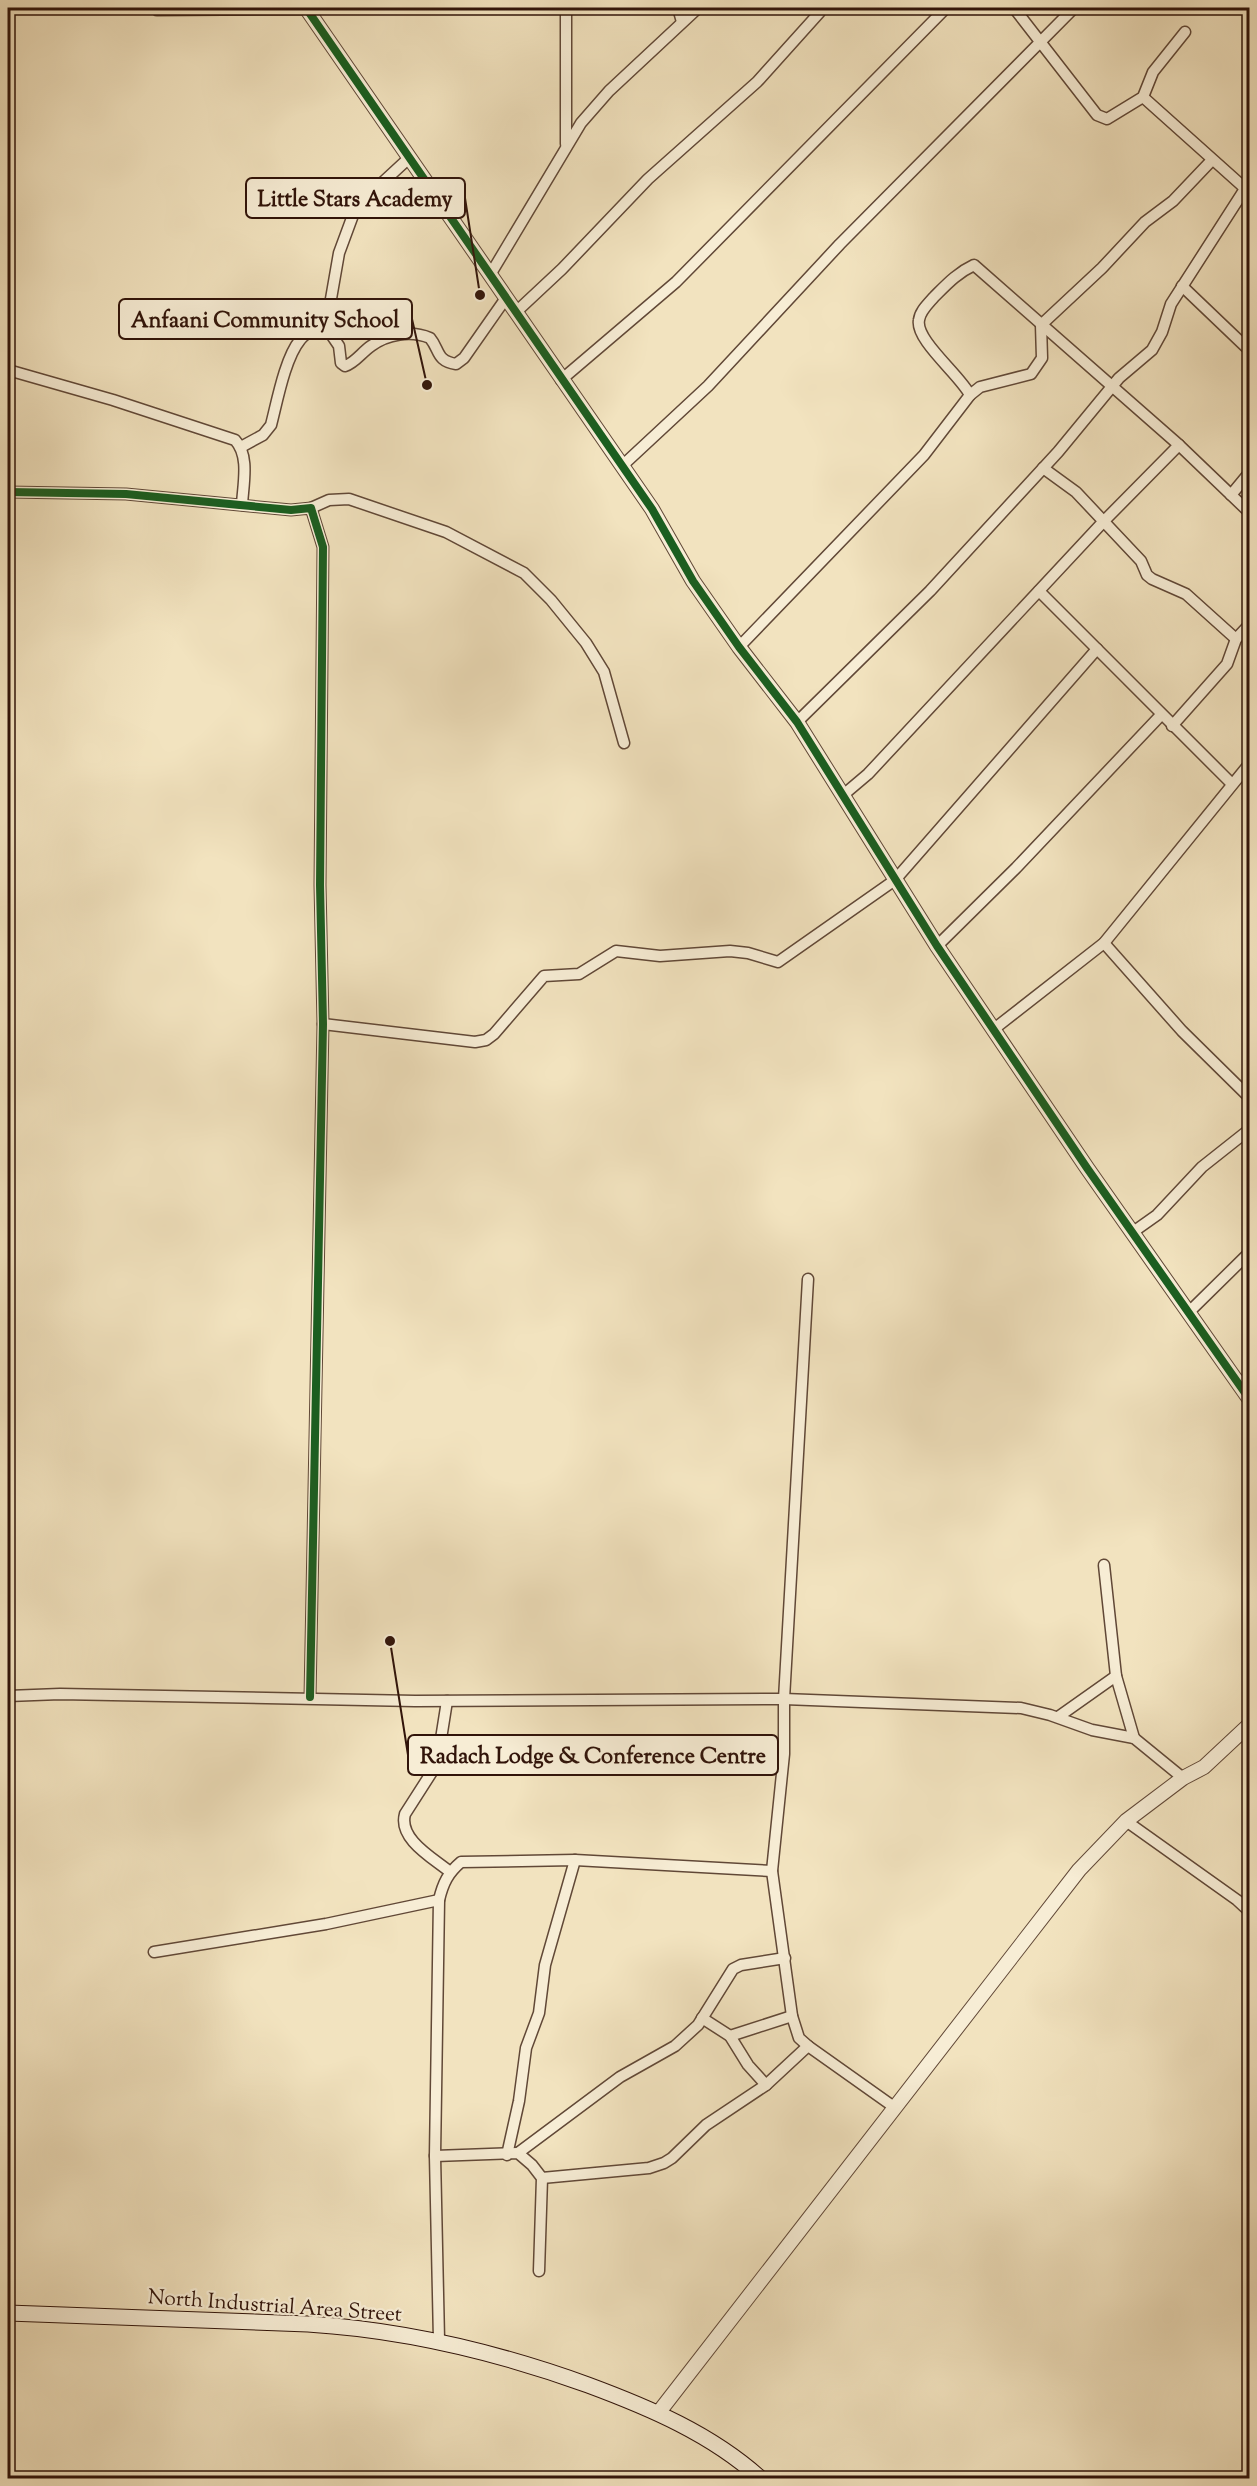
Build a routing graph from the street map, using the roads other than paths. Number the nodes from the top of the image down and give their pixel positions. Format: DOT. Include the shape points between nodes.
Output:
graph roads {
  1 [pos="307,8"];
  2 [pos="566,8"];
  3 [pos="678,8"];
  4 [pos="699,8"];
  5 [pos="946,8"];
  6 [pos="1014,8"];
  7 [pos="1074,8"];
  8 [pos="157,10"];
  9 [pos="820,12"];
  10 [pos="682,22"];
  11 [pos="1185,32"];
  12 [pos="1038,42"];
  13 [pos="1143,97"];
  14 [pos="567,144"];
  15 [pos="409,158"];
  16 [pos="1212,160"];
  17 [pos="1248,187"];
  18 [pos="490,275"];
  19 [pos="1182,286"];
  20 [pos="506,298"];
  21 [pos="516,312"];
  22 [pos="324,324"];
  23 [pos="1041,325"];
  24 [pos="1250,351"];
  25 [pos="8,370"];
  26 [pos="561,380"];
  27 [pos="1111,387"];
  28 [pos="970,395"];
  29 [pos="1179,445"];
  30 [pos="242,447"];
  31 [pos="622,466"];
  32 [pos="1043,468"];
  33 [pos="1250,472"];
  34 [pos="8,492"];
  35 [pos="1231,495"];
  36 [pos="242,505"];
  37 [pos="311,508"];
  38 [pos="1250,513"];
  39 [pos="1104,521"];
  40 [pos="1039,591"];
  41 [pos="1250,624"];
  42 [pos="1236,639"];
  43 [pos="739,647"];
  44 [pos="1097,650"];
  45 [pos="1161,715"];
  46 [pos="798,722"];
  47 [pos="1172,726"];
  48 [pos="624,743"];
  49 [pos="1250,763"];
  50 [pos="1232,784"];
  51 [pos="842,796"];
  52 [pos="895,880"];
  53 [pos="1104,943"];
  54 [pos="937,946"];
  55 [pos="322,1024"];
  56 [pos="994,1029"];
  57 [pos="1250,1098"];
  58 [pos="1250,1129"];
  59 [pos="1133,1232"];
  60 [pos="1250,1252"];
  61 [pos="808,1279"];
  62 [pos="1189,1312"];
  63 [pos="1250,1375"];
  64 [pos="1239,1385"];
  65 [pos="1250,1400"];
  66 [pos="1104,1565"];
  67 [pos="1116,1676"];
  68 [pos="8,1696"];
  69 [pos="310,1697"];
  70 [pos="784,1699"];
  71 [pos="447,1701"];
  72 [pos="1058,1717"];
  73 [pos="1250,1724"];
  74 [pos="1134,1738"];
  75 [pos="1183,1778"];
  76 [pos="1126,1821"];
  77 [pos="575,1860"];
  78 [pos="772,1871"];
  79 [pos="450,1872"];
  80 [pos="439,1900"];
  81 [pos="1250,1912"];
  82 [pos="154,1952"];
  83 [pos="785,1958"];
  84 [pos="792,2016"];
  85 [pos="702,2018"];
  86 [pos="730,2036"];
  87 [pos="808,2046"];
  88 [pos="765,2085"];
  89 [pos="894,2107"];
  90 [pos="512,2154"];
  91 [pos="435,2156"];
  92 [pos="542,2178"];
  93 [pos="538,2271"];
  94 [pos="8,2313"];
  95 [pos="439,2340"];
  96 [pos="659,2412"];
  97 [pos="760,2478"];
  1 -- 8 [label="street"];
  1 -- 15 [label="street"];
  2 -- 14 [label="street"];
  3 -- 10 [label="street"];
  4 -- 10 [label="street"];
  5 -- 26 [label="street" via="676,282"];
  6 -- 12 [label="street"];
  7 -- 12 [label="street"];
  9 -- 21 [label="street" via="757,82 648,179"];
  10 -- 14 [label="street" via="609,91"];
  11 -- 13 [label="street" via="1153,72"];
  12 -- 13 [label="street" via="1097,115 1107,118"];
  12 -- 31 [label="street" via="840,244 708,386"];
  13 -- 16 [label="street"];
  14 -- 18 [label="street"];
  15 -- 18 [label="street"];
  15 -- 22 [label="street" via="356,207 339,253"];
  16 -- 17 [label="street"];
  16 -- 23 [label="street"];
  17 -- 19 [label="street"];
  18 -- 20 [label="street"];
  19 -- 24 [label="street"];
  19 -- 27 [label="street" via="1152,350"];
  20 -- 21 [label="street"];
  20 -- 22 [label="street" via="456,364 439,358 430,338 400,334 387,336 345,366 339,346"];
  21 -- 26 [label="street"];
  22 -- 30 [label="street" via="306,333 295,346 271,425 264,435"];
  23 -- 27 [label="street"];
  23 -- 28 [label="street" via="1042,358 1031,374 990,383"];
  23 -- 28 [label="street" via="974,266 955,276 923,310 919,330"];
  25 -- 30 [label="street" via="124,403 235,440"];
  26 -- 31 [label="street"];
  27 -- 29 [label="street"];
  27 -- 32 [label="street"];
  28 -- 43 [label="street" via="924,454"];
  29 -- 35 [label="street"];
  29 -- 39 [label="street"];
  30 -- 36 [label="street"];
  31 -- 43 [label="street"];
  32 -- 39 [label="street" via="1076,492"];
  32 -- 46 [label="street" via="930,591"];
  33 -- 35 [label="street"];
  34 -- 36 [label="street" via="126,494"];
  35 -- 38 [label="street"];
  36 -- 37 [label="street"];
  37 -- 48 [label="street" via="329,500 349,499 446,532 524,573 558,608 604,672"];
  37 -- 55 [label="street" via="323,547"];
  39 -- 40 [label="street"];
  39 -- 42 [label="street" via="1141,561 1147,575 1186,594"];
  40 -- 44 [label="street"];
  40 -- 51 [label="street" via="868,774"];
  41 -- 42 [label="street"];
  42 -- 47 [label="street" via="1227,664"];
  43 -- 46 [label="street"];
  44 -- 45 [label="street"];
  44 -- 52 [label="street"];
  45 -- 47 [label="street"];
  45 -- 54 [label="street"];
  46 -- 51 [label="street"];
  47 -- 50 [label="street"];
  49 -- 50 [label="street"];
  50 -- 53 [label="street"];
  51 -- 52 [label="street"];
  52 -- 54 [label="street"];
  52 -- 55 [label="street" via="778,962 730,951 660,956 616,951 579,974 543,976 486,1040 475,1042"];
  53 -- 56 [label="street"];
  53 -- 57 [label="street" via="1182,1031"];
  54 -- 56 [label="street"];
  55 -- 69 [label="street"];
  56 -- 59 [label="street"];
  58 -- 59 [label="street" via="1202,1167 1157,1215"];
  59 -- 62 [label="street"];
  60 -- 62 [label="street"];
  61 -- 70 [label="street"];
  62 -- 64 [label="street"];
  63 -- 64 [label="street"];
  64 -- 65 [label="street"];
  66 -- 67 [label="street"];
  67 -- 72 [label="street"];
  67 -- 74 [label="street"];
  68 -- 69 [label="street"];
  69 -- 71 [label="street"];
  70 -- 71 [label="street"];
  70 -- 72 [label="street" via="1021,1708"];
  70 -- 78 [label="street" via="784,1754"];
  71 -- 79 [label="street" via="438,1764 403,1822 408,1835"];
  72 -- 74 [label="street" via="1092,1730"];
  73 -- 75 [label="street" via="1216,1757"];
  74 -- 75 [label="street"];
  75 -- 76 [label="street"];
  76 -- 81 [label="street"];
  76 -- 89 [label="street" via="1079,1870"];
  77 -- 78 [label="street"];
  77 -- 79 [label="street" via="461,1862"];
  77 -- 90 [label="street" via="545,1965 539,2013 526,2048"];
  78 -- 83 [label="street"];
  79 -- 80 [label="street"];
  80 -- 82 [label="street" via="326,1924"];
  80 -- 91 [label="street"];
  83 -- 84 [label="street"];
  83 -- 85 [label="street" via="733,1969"];
  84 -- 86 [label="street"];
  84 -- 87 [label="street" via="799,2038"];
  85 -- 86 [label="street"];
  85 -- 90 [label="street" via="675,2046 620,2077"];
  86 -- 88 [label="street" via="747,2066"];
  87 -- 88 [label="street"];
  87 -- 89 [label="street"];
  88 -- 92 [label="street" via="706,2125 664,2163 649,2168"];
  89 -- 96 [label="street"];
  90 -- 91 [label="street"];
  90 -- 92 [label="street"];
  91 -- 95 [label="street"];
  92 -- 93 [label="street"];
  94 -- 95 [label="main road, North Industrial Area Street" via="308,2324"];
  95 -- 96 [label="main road, North Industrial Area Street" via="536,2367"];
  96 -- 97 [label="main road, North Industrial Area Street" via="713,2443"];
}
